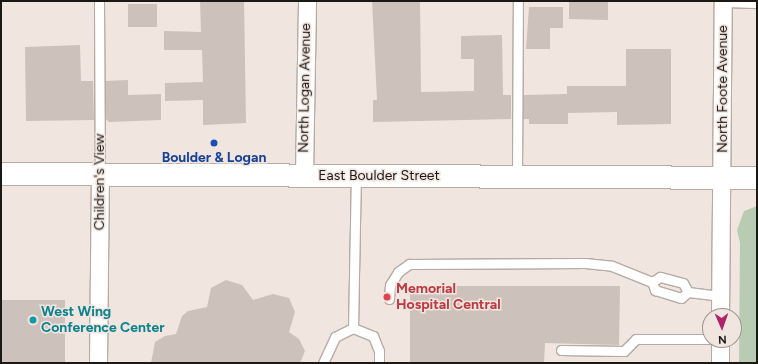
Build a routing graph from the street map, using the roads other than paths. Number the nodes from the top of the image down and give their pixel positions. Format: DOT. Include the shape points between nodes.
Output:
graph roads {
  1 [pos="99,1"];
  2 [pos="307,1"];
  3 [pos="518,1"];
  4 [pos="723,2"];
  5 [pos="757,3"];
  6 [pos="1,174"];
  7 [pos="100,174"];
  8 [pos="304,175"];
  9 [pos="356,176"];
  10 [pos="517,176"];
  11 [pos="723,178"];
  12 [pos="757,178"];
  13 [pos="652,282"];
  14 [pos="688,292"];
  15 [pos="720,296"];
  16 [pos="389,299"];
  17 [pos="720,308"];
  18 [pos="353,328"];
  19 [pos="702,339"];
  20 [pos="720,348"];
  21 [pos="561,350"];
  22 [pos="329,352"];
  23 [pos="98,363"];
  24 [pos="323,363"];
  25 [pos="332,363"];
  26 [pos="378,363"];
  27 [pos="720,363"];
  1 -- 7 [label="lane, Children's View"];
  2 -- 8 [label="street, North Logan Avenue"];
  3 -- 10 [label="lane"];
  4 -- 5 [label="lane"];
  4 -- 11 [label="street, North Foote Avenue"];
  6 -- 7 [label="street, East Boulder Street"];
  7 -- 8 [label="street, East Boulder Street"];
  7 -- 23 [label="street, Children's View"];
  8 -- 9 [label="street, East Boulder Street"];
  9 -- 10 [label="street, East Boulder Street"];
  9 -- 18 [label="lane"];
  10 -- 11 [label="street, East Boulder Street"];
  11 -- 12 [label="street, East Boulder Street"];
  11 -- 15 [label="street, North Foote Avenue"];
  13 -- 14 [label="lane" via="660,277 683,283"];
  13 -- 14 [label="lane" via="655,290 681,298"];
  13 -- 16 [label="lane" via="612,266 585,262 409,264 398,272 390,285"];
  14 -- 15 [label="lane"];
  15 -- 17 [label="street, North Foote Avenue"];
  18 -- 22 [label="lane" via="335,337"];
  18 -- 26 [label="lane" via="373,336 379,351"];
  19 -- 21 [label="lane" via="636,339 624,351"];
  20 -- 27 [label="street"];
  22 -- 24 [label="lane"];
  22 -- 25 [label="lane"];
}
